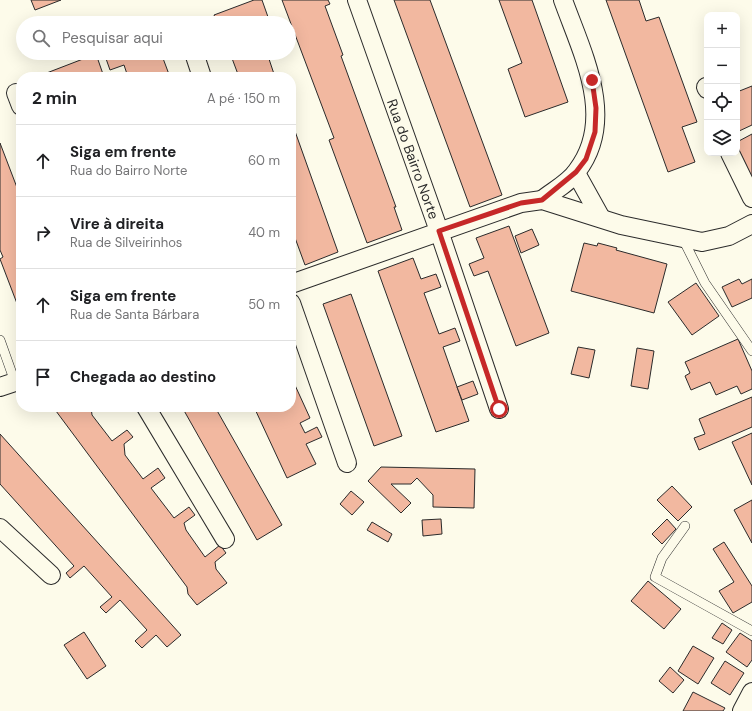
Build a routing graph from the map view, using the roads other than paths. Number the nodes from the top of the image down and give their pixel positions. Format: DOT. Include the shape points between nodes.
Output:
graph roads {
  1 [pos="357,0"];
  2 [pos="563,0"];
  3 [pos="196,60"];
  4 [pos="200,72"];
  5 [pos="731,156"];
  6 [pos="576,172"];
  7 [pos="752,198"];
  8 [pos="542,200"];
  9 [pos="601,218"];
  10 [pos="752,224"];
  11 [pos="439,231"];
  12 [pos="682,238"];
  13 [pos="296,282"];
  14 [pos="296,317"];
  15 [pos="0,340"];
  16 [pos="752,350"];
  17 [pos="12,383"];
  18 [pos="499,409"];
  19 [pos="149,412"];
  20 [pos="347,463"];
  21 [pos="685,526"];
  22 [pos="0,528"];
  23 [pos="226,539"];
  24 [pos="51,575"];
  25 [pos="752,631"];
  26 [pos="752,692"];
  27 [pos="742,711"];
  1 -- 11 [label="street, Rua do Bairro Norte"];
  2 -- 6 [label="street" via="592,80 596,108 595,132 586,159"];
  3 -- 4 [label="street"];
  5 -- 7 [label="street"];
  6 -- 8 [label="street"];
  6 -- 9 [label="street"];
  8 -- 9 [label="street"];
  8 -- 11 [label="street" via="521,203"];
  9 -- 12 [label="street"];
  10 -- 12 [label="street" via="729,236 702,242"];
  11 -- 13 [label="street"];
  11 -- 18 [label="street, Rua do Bairro Norte"];
  12 -- 16 [label="lane" via="705,283"];
  14 -- 20 [label="street"];
  15 -- 17 [label="lane"];
  19 -- 23 [label="street"];
  21 -- 25 [label="lane" via="662,558 655,576"];
  22 -- 24 [label="street"];
  26 -- 27 [label="street"];
}
